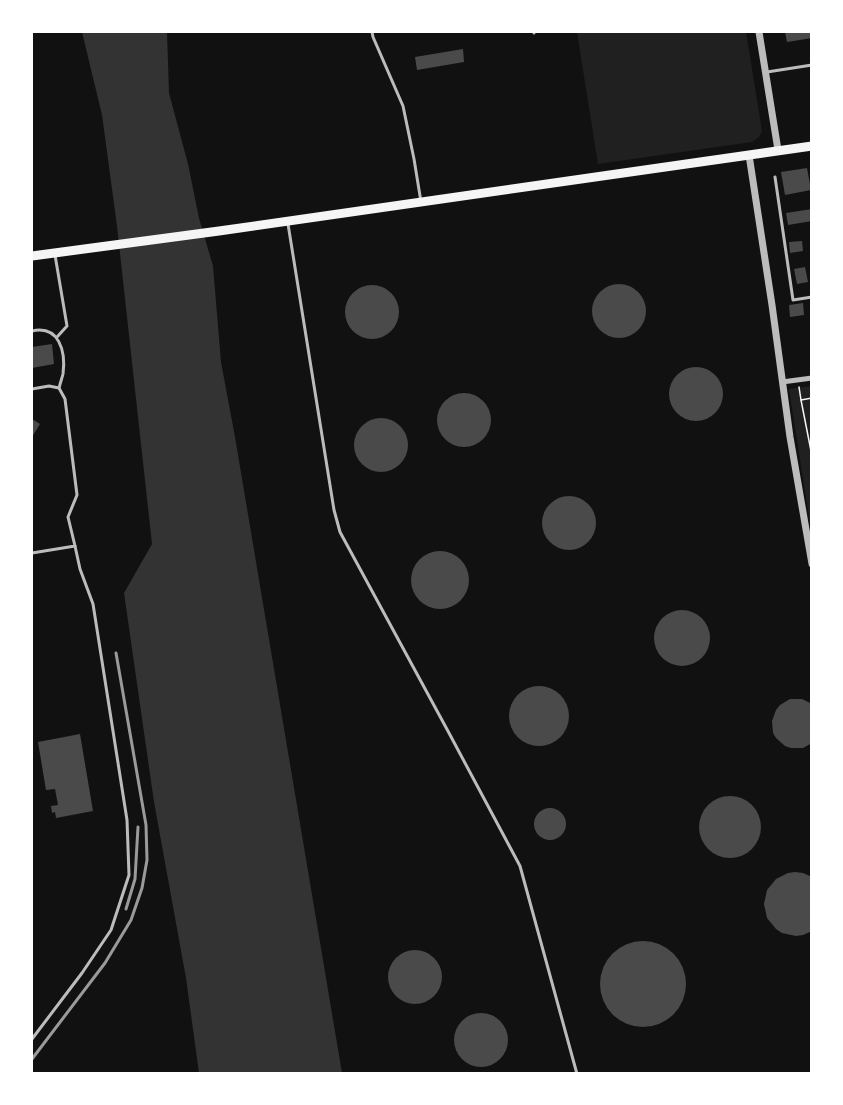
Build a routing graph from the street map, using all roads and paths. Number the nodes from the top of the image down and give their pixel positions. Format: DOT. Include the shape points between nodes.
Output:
graph roads {
  1 [pos="372,32"];
  2 [pos="759,32"];
  3 [pos="812,66"];
  4 [pos="765,72"];
  5 [pos="812,146"];
  6 [pos="778,150"];
  7 [pos="749,154"];
  8 [pos="775,177"];
  9 [pos="421,202"];
  10 [pos="287,221"];
  11 [pos="55,253"];
  12 [pos="32,256"];
  13 [pos="812,297"];
  14 [pos="32,331"];
  15 [pos="57,337"];
  16 [pos="812,378"];
  17 [pos="798,380"];
  18 [pos="782,382"];
  19 [pos="59,388"];
  20 [pos="32,389"];
  21 [pos="812,398"];
  22 [pos="801,400"];
  23 [pos="812,456"];
  24 [pos="75,546"];
  25 [pos="32,553"];
  26 [pos="812,564"];
  27 [pos="32,1039"];
  28 [pos="577,1074"];
  1 -- 9 [label="lane" via="403,106"];
  2 -- 4 [label="street"];
  3 -- 4 [label="lane"];
  4 -- 6 [label="street"];
  5 -- 6 [label="main road"];
  6 -- 7 [label="main road"];
  7 -- 9 [label="main road"];
  7 -- 18 [label="street"];
  8 -- 13 [label="lane" via="793,300"];
  9 -- 10 [label="main road"];
  10 -- 11 [label="main road"];
  10 -- 28 [label="lane" via="333,510 340,532 520,866"];
  11 -- 12 [label="main road"];
  11 -- 15 [label="lane" via="66,326"];
  14 -- 15 [label="lane" via="39,329"];
  15 -- 19 [label="lane" via="63,374"];
  16 -- 17 [label="street"];
  17 -- 18 [label="street"];
  17 -- 22 [label="path"];
  18 -- 26 [label="street"];
  19 -- 20 [label="lane"];
  19 -- 24 [label="lane" via="65,399 77,495 68,517"];
  21 -- 22 [label="path"];
  22 -- 23 [label="path"];
  24 -- 25 [label="lane"];
  24 -- 27 [label="lane" via="93,604 127,820 129,875 111,930"];
}
